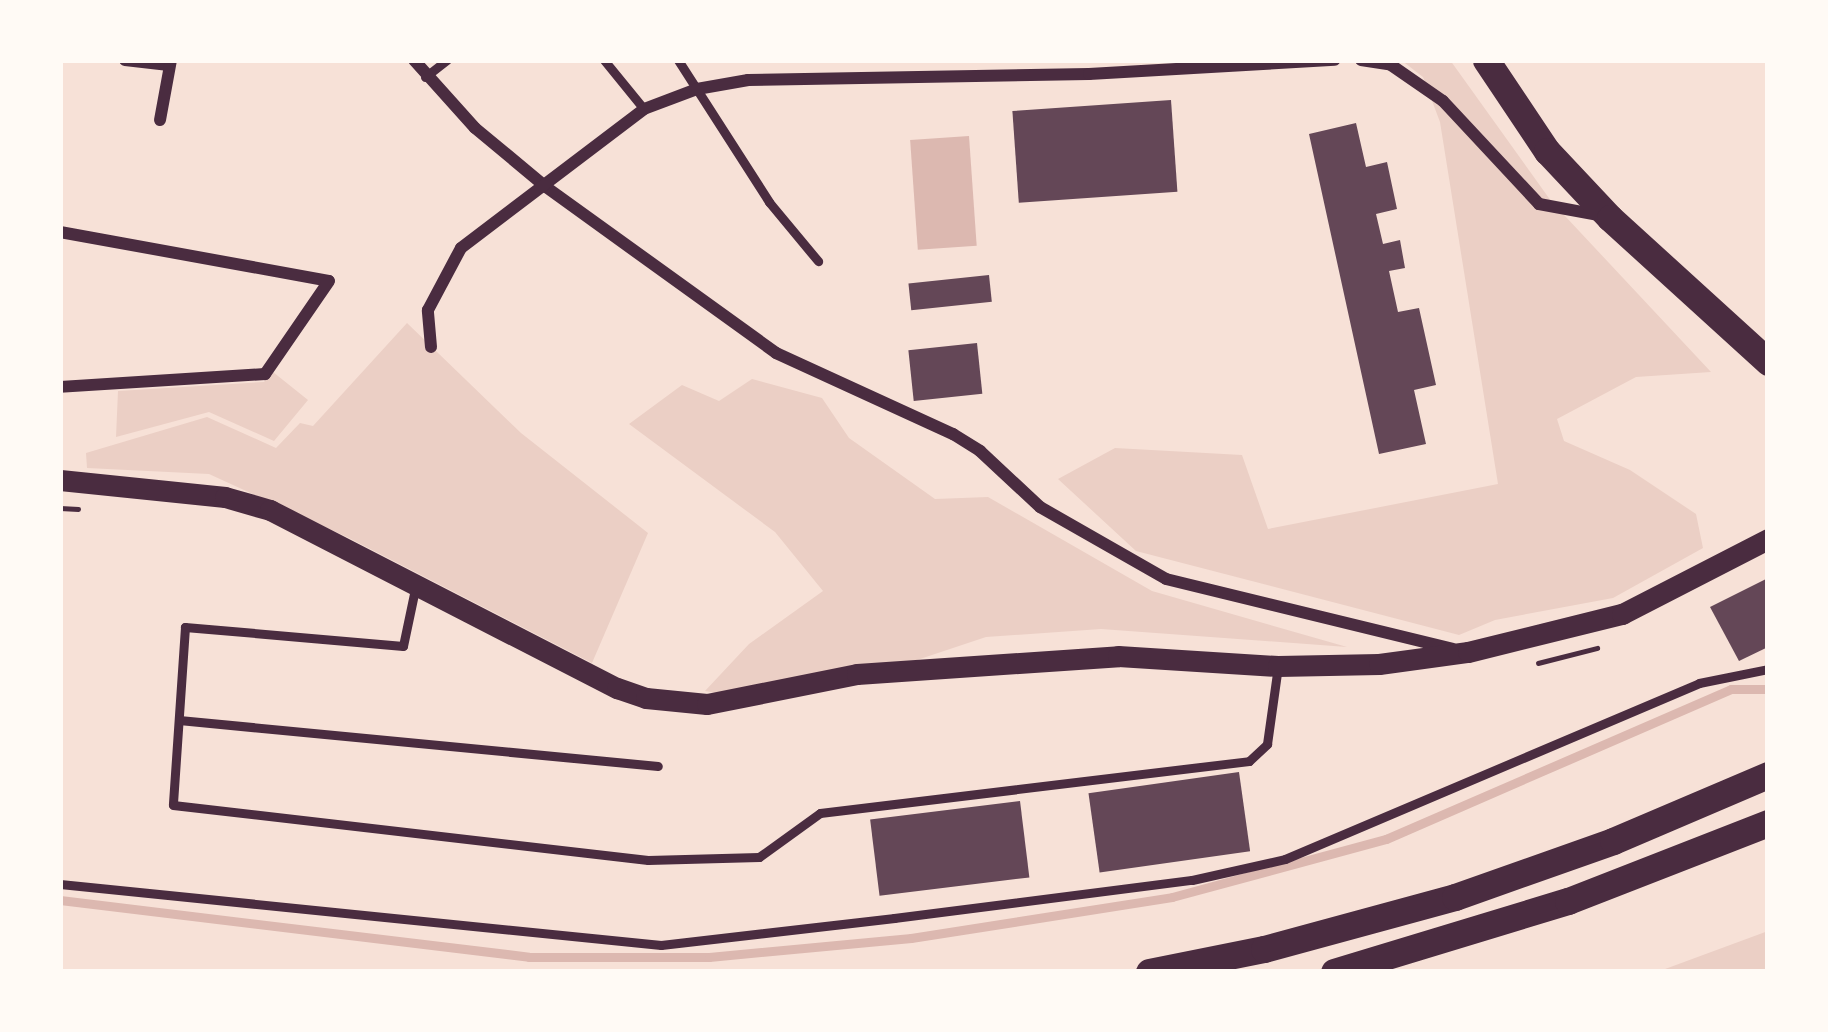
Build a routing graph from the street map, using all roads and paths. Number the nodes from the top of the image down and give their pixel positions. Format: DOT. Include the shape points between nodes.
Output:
graph roads {
  1 [pos="124,60"];
  2 [pos="414,60"];
  3 [pos="446,60"];
  4 [pos="604,60"];
  5 [pos="678,60"];
  6 [pos="934,60"];
  7 [pos="1335,60"];
  8 [pos="1360,60"];
  9 [pos="1486,60"];
  10 [pos="170,63"];
  11 [pos="1251,64"];
  12 [pos="1089,67"];
  13 [pos="934,76"];
  14 [pos="425,77"];
  15 [pos="697,89"];
  16 [pos="644,110"];
  17 [pos="160,120"];
  18 [pos="546,187"];
  19 [pos="1610,218"];
  20 [pos="60,232"];
  21 [pos="818,261"];
  22 [pos="431,346"];
  23 [pos="1768,362"];
  24 [pos="60,387"];
  25 [pos="60,480"];
  26 [pos="1768,539"];
  27 [pos="415,589"];
  28 [pos="1468,652"];
  29 [pos="1278,666"];
  30 [pos="1768,669"];
  31 [pos="179,721"];
  32 [pos="658,766"];
  33 [pos="1768,775"];
  34 [pos="1768,823"];
  35 [pos="60,884"];
  36 [pos="1149,972"];
  37 [pos="1334,972"];
  1 -- 10 [label="street"];
  2 -- 14 [label="street"];
  3 -- 14 [label="lane"];
  4 -- 16 [label="lane"];
  5 -- 15 [label="lane"];
  6 -- 13 [label="street"];
  7 -- 11 [label="street"];
  8 -- 19 [label="street" via="1391,64 1443,100 1539,204"];
  9 -- 19 [label="main road" via="1546,151"];
  10 -- 17 [label="street"];
  11 -- 12 [label="street"];
  12 -- 13 [label="street"];
  13 -- 15 [label="street" via="748,80"];
  14 -- 18 [label="street"];
  15 -- 16 [label="street"];
  15 -- 21 [label="lane" via="769,202"];
  16 -- 18 [label="street"];
  18 -- 22 [label="street" via="461,248 428,310"];
  18 -- 28 [label="street" via="776,353 953,434 1040,507 1166,579"];
  19 -- 23 [label="main road"];
  20 -- 24 [label="street" via="329,281 265,374"];
  25 -- 27 [label="street" via="225,496 271,510"];
  26 -- 28 [label="street" via="1622,614"];
  27 -- 29 [label="street" via="617,688 678,702 707,704 857,674 1118,656"];
  27 -- 31 [label="lane" via="403,646 185,627"];
  28 -- 29 [label="street"];
  29 -- 31 [label="lane" via="1267,744 1249,761 820,813 759,856 648,860 173,805"];
  30 -- 35 [label="lane" via="1699,683 1285,860 1192,880 916,915 662,945"];
  31 -- 32 [label="lane"];
  33 -- 36 [label="main road" via="1455,897"];
  34 -- 37 [label="main road" via="1568,901"];
}
